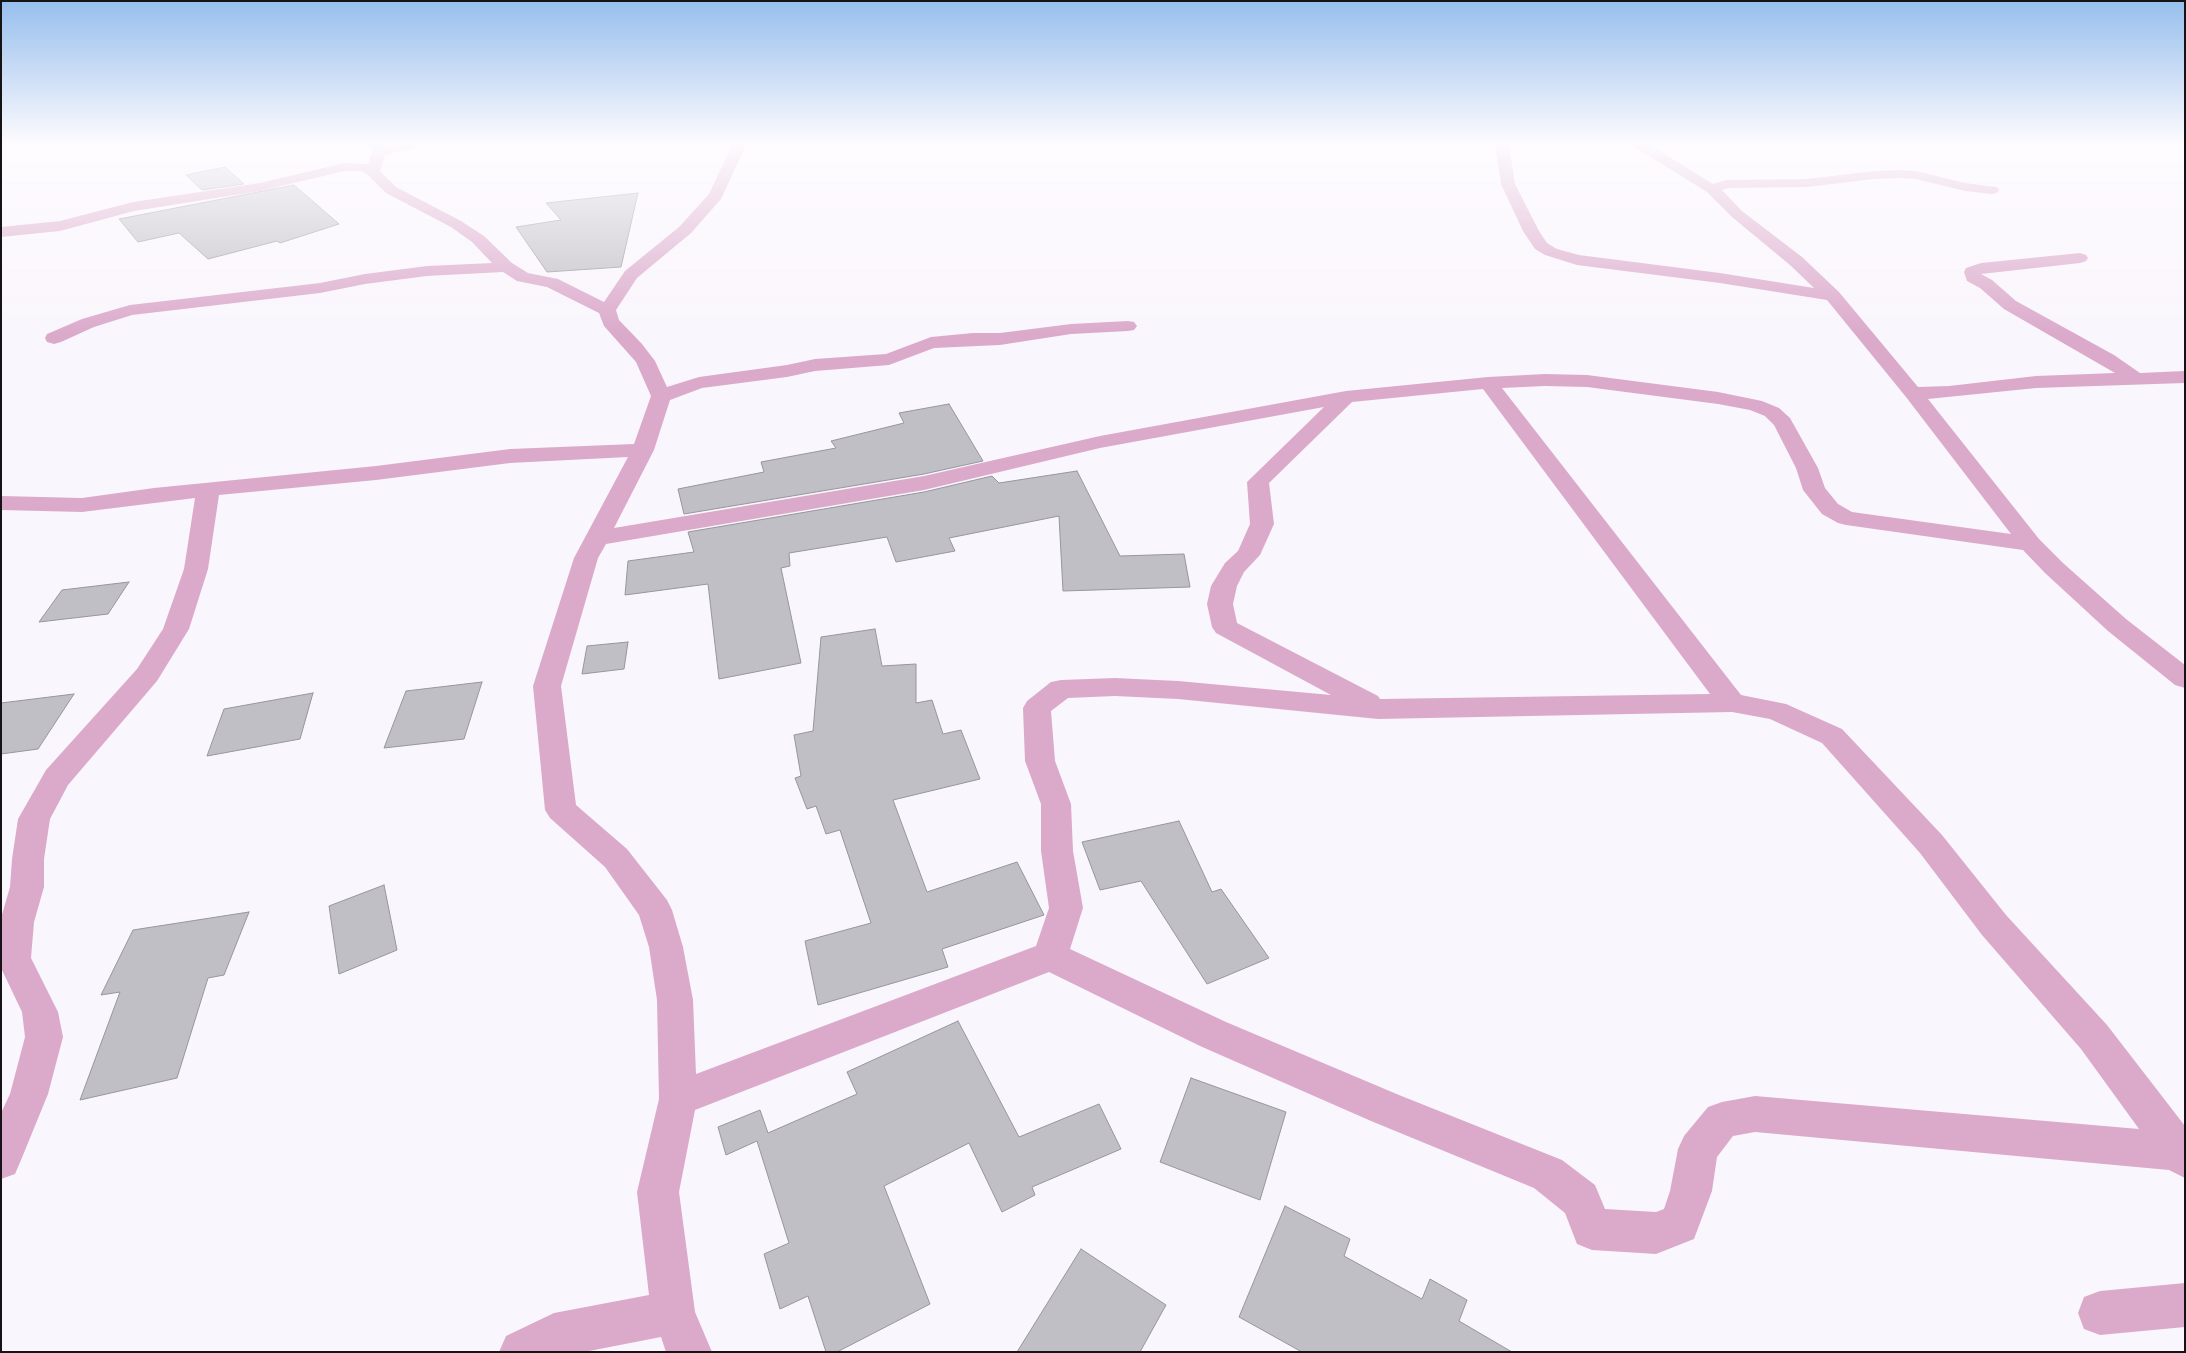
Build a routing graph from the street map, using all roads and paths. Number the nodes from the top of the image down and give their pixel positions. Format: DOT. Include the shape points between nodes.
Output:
graph roads {
  1 [pos="129,208"];
  2 [pos="426,208"];
  3 [pos="705,208"];
  4 [pos="1520,208"];
  5 [pos="1731,208"];
  6 [pos="1,232"];
  7 [pos="2080,258"];
  8 [pos="506,267"];
  9 [pos="1833,296"];
  10 [pos="608,310"];
  11 [pos="1128,326"];
  12 [pos="54,338"];
  13 [pos="2185,376"];
  14 [pos="2136,379"];
  15 [pos="1488,383"];
  16 [pos="1913,393"];
  17 [pos="661,396"];
  18 [pos="1346,397"];
  19 [pos="643,450"];
  20 [pos="208,490"];
  21 [pos="1,503"];
  22 [pos="596,538"];
  23 [pos="2031,544"];
  24 [pos="2185,679"];
  25 [pos="1732,703"];
  26 [pos="1378,709"];
  27 [pos="1050,956"];
  28 [pos="678,1099"];
  29 [pos="2183,1156"];
  30 [pos="1,1160"];
  31 [pos="2185,1305"];
  32 [pos="2100,1312"];
  33 [pos="680,1332"];
  34 [pos="522,1352"];
  1 -- 6 [label="street" via="60,226"];
  2 -- 8 [label="street" via="478,239"];
  3 -- 10 [label="street" via="685,230 632,275"];
  4 -- 9 [label="street" via="1541,246 1577,260"];
  5 -- 9 [label="street"];
  7 -- 14 [label="street" via="1981,268 1972,272 1973,277 2010,305 2107,359"];
  8 -- 10 [label="street" via="523,277 552,283"];
  8 -- 12 [label="street" via="418,272 320,288 130,310"];
  9 -- 16 [label="street"];
  10 -- 17 [label="street" via="610,322 645,361"];
  11 -- 17 [label="street" via="931,343 889,359 815,365 699,383"];
  13 -- 14 [label="street"];
  14 -- 16 [label="street" via="2036,382"];
  15 -- 18 [label="street"];
  15 -- 23 [label="street" via="1587,381 1755,405 1772,412 1783,422 1807,468 1814,490 1830,510 1846,518"];
  15 -- 25 [label="street"];
  16 -- 23 [label="street"];
  17 -- 19 [label="street"];
  18 -- 22 [label="street" via="1100,442 924,483"];
  18 -- 26 [label="street" via="1258,482 1262,524 1248,555 1234,568 1224,586 1220,604 1225,627"];
  19 -- 20 [label="street" via="510,456"];
  19 -- 22 [label="street"];
  20 -- 21 [label="street" via="82,505"];
  20 -- 30 [label="street" via="196,569 176,629 148,675 56,778 34,819 27,887 17,922 14,958 40,1012 44,1037 29,1094"];
  22 -- 28 [label="street" via="586,558 547,686 561,810 616,858 655,910 666,947 675,1000"];
  23 -- 24 [label="street" via="2117,625"];
  25 -- 26 [label="street"];
  25 -- 29 [label="street" via="1776,710 1832,736 1931,844 1994,925 2094,1037"];
  26 -- 27 [label="street" via="1178,690 1062,689 1037,708 1040,761 1056,804 1057,851 1066,908"];
  27 -- 28 [label="street"];
  27 -- 29 [label="street" via="1213,1034 1548,1174 1580,1199 1592,1229 1656,1233 1679,1224 1691,1190 1698,1149 1722,1120 1755,1114"];
  28 -- 33 [label="street" via="658,1192"];
  31 -- 32 [label="street"];
  33 -- 34 [label="street" via="554,1335"];
}
